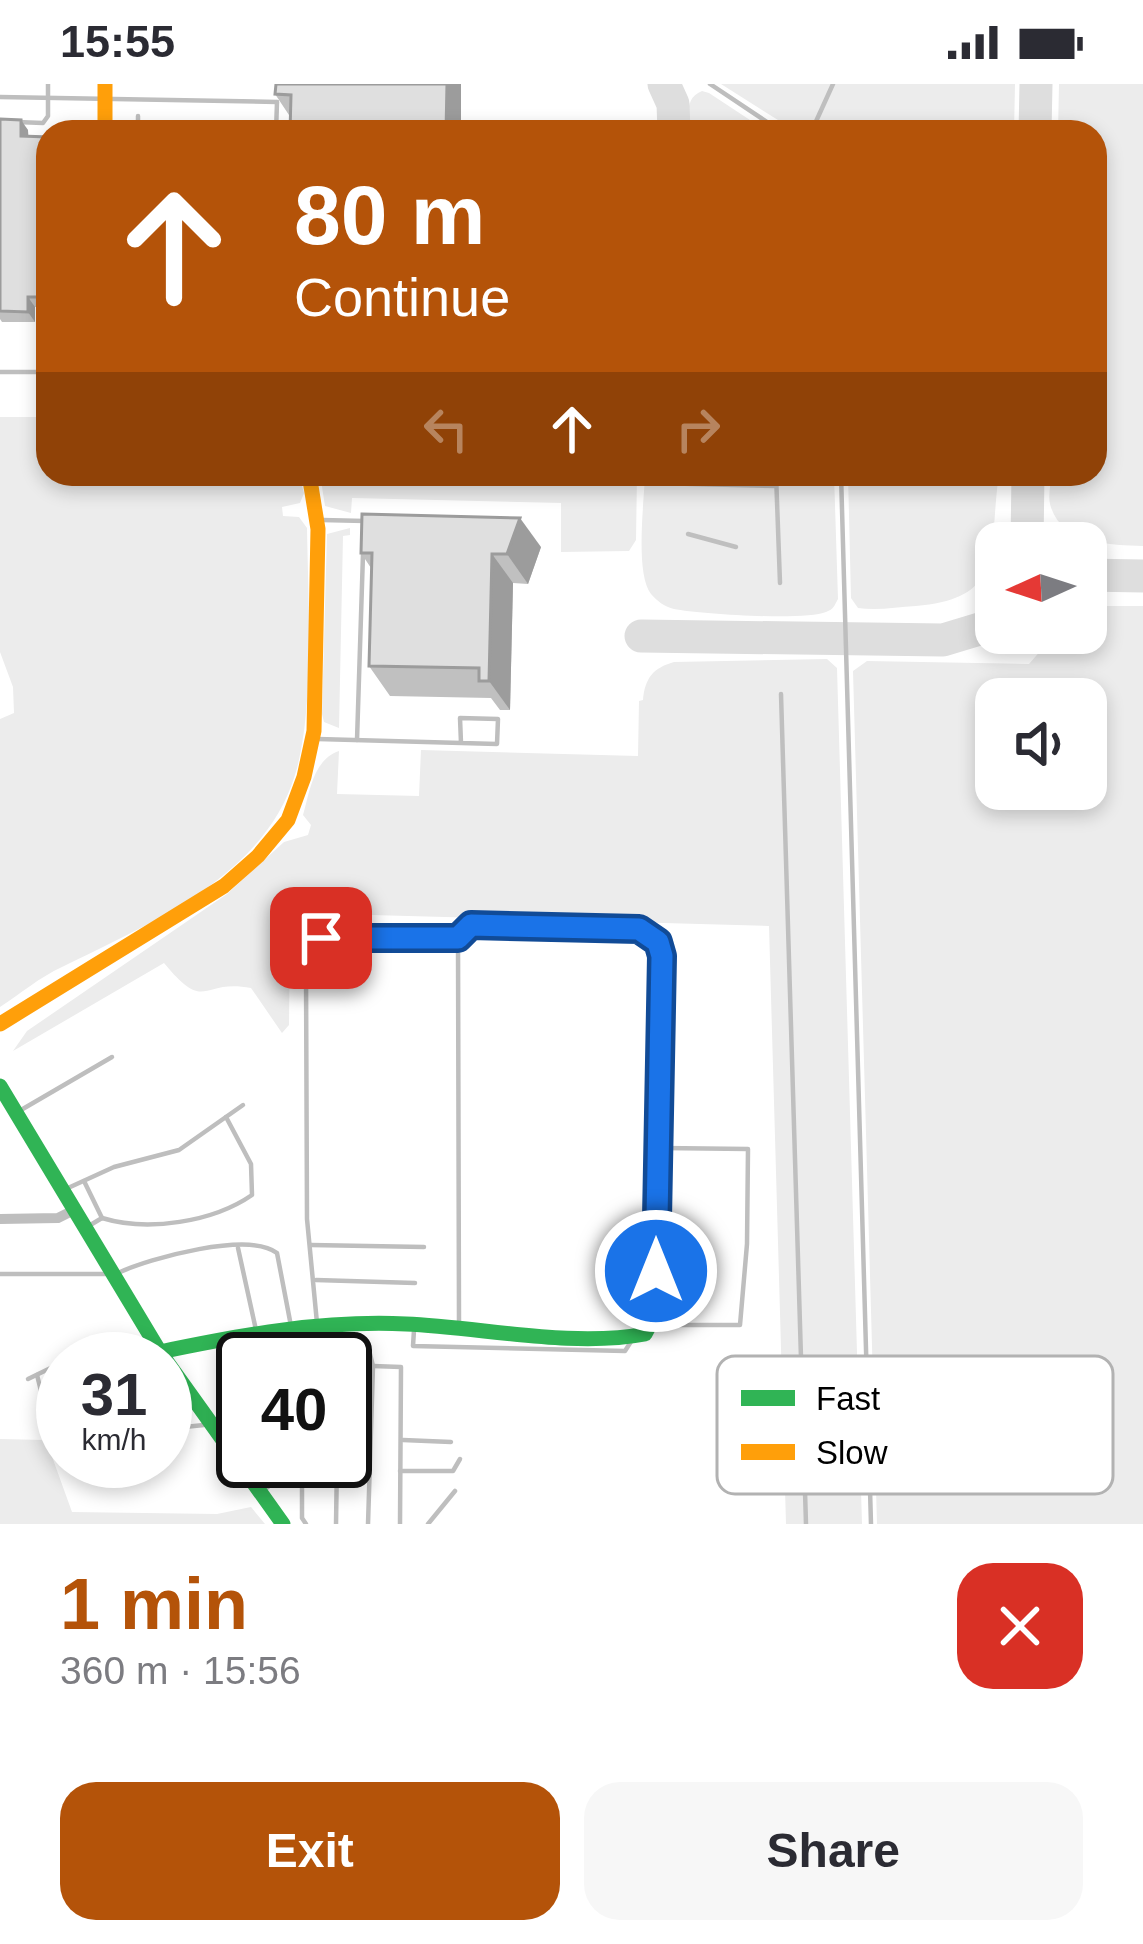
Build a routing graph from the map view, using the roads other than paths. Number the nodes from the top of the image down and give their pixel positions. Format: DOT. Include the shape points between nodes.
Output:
graph roads {
  1 [pos="48,84"];
  2 [pos="277,84"];
  3 [pos="710,84"];
  4 [pos="105,92"];
  5 [pos="0,97"];
  6 [pos="48,98"];
  7 [pos="277,102"];
  8 [pos="138,116"];
  9 [pos="45,120"];
  10 [pos="138,120"];
  11 [pos="276,120"];
  12 [pos="764,120"];
  13 [pos="7,122"];
  14 [pos="36,123"];
  15 [pos="0,372"];
  16 [pos="36,372"];
  17 [pos="311,486"];
  18 [pos="841,486"];
  19 [pos="317,520"];
  20 [pos="364,521"];
  21 [pos="363,543"];
  22 [pos="312,739"];
  23 [pos="357,740"];
  24 [pos="460,743"];
  25 [pos="458,938"];
  26 [pos="0,1024"];
  27 [pos="112,1057"];
  28 [pos="0,1087"];
  29 [pos="243,1105"];
  30 [pos="16,1112"];
  31 [pos="657,1113"];
  32 [pos="226,1117"];
  33 [pos="656,1148"];
  34 [pos="84,1181"];
  35 [pos="63,1191"];
  36 [pos="74,1210"];
  37 [pos="102,1218"];
  38 [pos="0,1219"];
  39 [pos="86,1228"];
  40 [pos="311,1246"];
  41 [pos="237,1247"];
  42 [pos="424,1247"];
  43 [pos="0,1274"];
  44 [pos="114,1275"];
  45 [pos="316,1280"];
  46 [pos="415,1283"];
  47 [pos="317,1323"];
  48 [pos="653,1324"];
  49 [pos="415,1325"];
  50 [pos="291,1326"];
  51 [pos="459,1328"];
  52 [pos="256,1330"];
  53 [pos="148,1332"];
  54 [pos="634,1337"];
  55 [pos="192,1345"];
  56 [pos="866,1356"];
  57 [pos="372,1362"];
  58 [pos="373,1366"];
  59 [pos="36,1375"];
  60 [pos="28,1379"];
  61 [pos="192,1398"];
  62 [pos="210,1424"];
  63 [pos="192,1426"];
  64 [pos="216,1432"];
  65 [pos="400,1439"];
  66 [pos="451,1442"];
  67 [pos="460,1459"];
  68 [pos="400,1471"];
  69 [pos="256,1488"];
  70 [pos="303,1488"];
  71 [pos="304,1488"];
  72 [pos="337,1488"];
  73 [pos="455,1491"];
  74 [pos="304,1494"];
  75 [pos="870,1494"];
  76 [pos="283,1524"];
  77 [pos="306,1524"];
  78 [pos="336,1524"];
  79 [pos="368,1524"];
  80 [pos="400,1524"];
  81 [pos="428,1524"];
  82 [pos="871,1524"];
  1 -- 6 [label="lane"];
  2 -- 7 [label="lane"];
  3 -- 12 [label="lane"];
  4 -- 6 [label="lane"];
  4 -- 7 [label="lane"];
  5 -- 6 [label="lane"];
  6 -- 9 [label="lane"];
  7 -- 11 [label="lane"];
  8 -- 10 [label="lane"];
  13 -- 14 [label="lane"];
  15 -- 16 [label="lane"];
  17 -- 19 [label="street"];
  18 -- 56 [label="lane"];
  19 -- 20 [label="lane"];
  19 -- 22 [label="street"];
  21 -- 23 [label="lane"];
  22 -- 23 [label="lane"];
  22 -- 26 [label="street" via="289,820 259,856 224,886"];
  23 -- 24 [label="lane"];
  24 -- 24 [label="lane" via="497,744 498,719 460,718"];
  25 -- 31 [label="lane" via="471,925 639,929 658,942"];
  25 -- 40 [label="lane" via="321,938 310,949"];
  25 -- 51 [label="lane"];
  27 -- 30 [label="lane"];
  28 -- 30 [label="street"];
  29 -- 32 [label="lane"];
  30 -- 35 [label="street"];
  31 -- 33 [label="street"];
  32 -- 34 [label="lane" via="179,1150"];
  32 -- 37 [label="lane" via="251,1164 252,1195 186,1222"];
  33 -- 48 [label="street"];
  33 -- 48 [label="lane" via="748,1149 748,1244 740,1325"];
  34 -- 35 [label="lane"];
  34 -- 37 [label="lane"];
  35 -- 36 [label="street"];
  36 -- 38 [label="street" via="58,1218"];
  36 -- 39 [label="street"];
  37 -- 39 [label="lane"];
  39 -- 44 [label="street"];
  40 -- 42 [label="lane"];
  40 -- 45 [label="lane"];
  41 -- 44 [label="lane" via="164,1256"];
  41 -- 50 [label="lane" via="278,1253"];
  41 -- 52 [label="lane"];
  43 -- 44 [label="lane"];
  44 -- 53 [label="street"];
  45 -- 46 [label="lane"];
  45 -- 47 [label="lane"];
  47 -- 49 [label="street"];
  47 -- 50 [label="street"];
  48 -- 54 [label="street"];
  49 -- 51 [label="street"];
  49 -- 54 [label="lane" via="413,1346 625,1351"];
  50 -- 52 [label="street"];
  51 -- 54 [label="street"];
  52 -- 55 [label="street"];
  57 -- 58 [label="lane"];
  58 -- 65 [label="lane" via="401,1367"];
  58 -- 79 [label="lane"];
  59 -- 60 [label="lane"];
  61 -- 62 [label="street"];
  62 -- 63 [label="lane"];
  62 -- 64 [label="street"];
  65 -- 66 [label="lane"];
  65 -- 68 [label="lane"];
  67 -- 68 [label="lane" via="453,1472"];
  68 -- 80 [label="lane"];
  69 -- 76 [label="street"];
  70 -- 74 [label="lane"];
  71 -- 74 [label="lane"];
  72 -- 78 [label="lane"];
  73 -- 81 [label="lane"];
  74 -- 77 [label="lane"];
  75 -- 82 [label="lane"];
}
